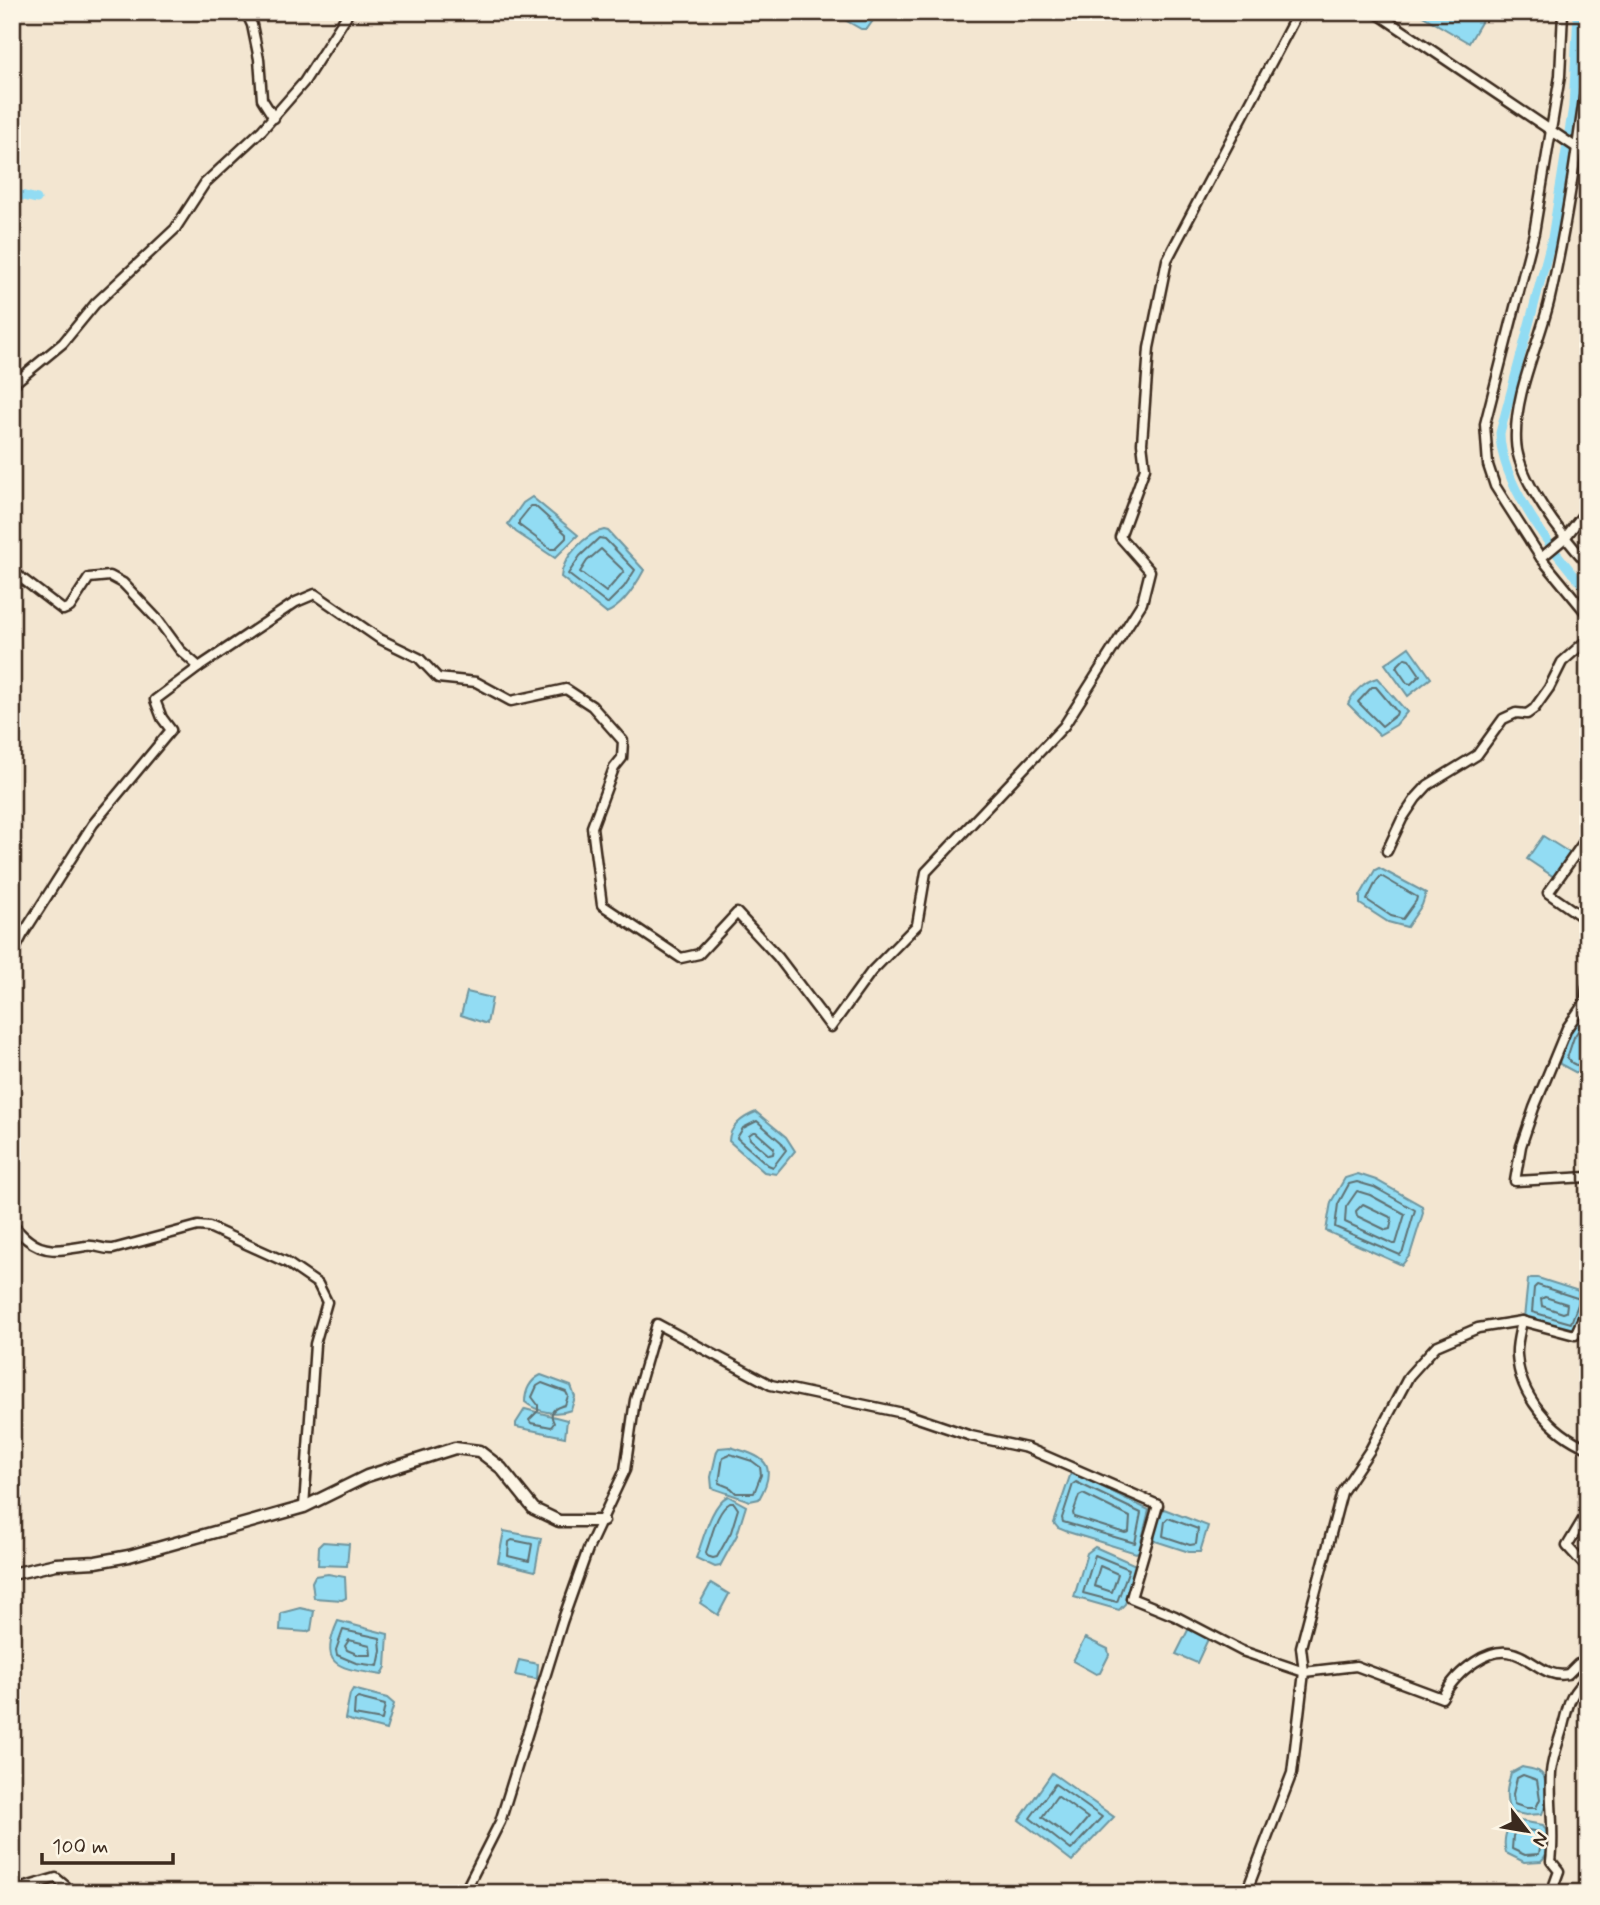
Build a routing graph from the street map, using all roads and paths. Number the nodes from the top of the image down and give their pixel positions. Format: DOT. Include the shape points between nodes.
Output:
graph roads {
  1 [pos="246,12"];
  2 [pos="348,12"];
  3 [pos="1298,12"];
  4 [pos="1375,12"];
  5 [pos="1563,12"];
  6 [pos="1588,70"];
  7 [pos="274,118"];
  8 [pos="1551,130"];
  9 [pos="1577,148"];
  10 [pos="1588,157"];
  11 [pos="12,385"];
  12 [pos="1588,508"];
  13 [pos="1565,538"];
  14 [pos="1541,558"];
  15 [pos="1588,564"];
  16 [pos="12,571"];
  17 [pos="1588,615"];
  18 [pos="1588,639"];
  19 [pos="199,667"];
  20 [pos="1588,836"];
  21 [pos="1387,851"];
  22 [pos="1588,921"];
  23 [pos="12,955"];
  24 [pos="1588,980"];
  25 [pos="1588,1177"];
  26 [pos="12,1225"];
  27 [pos="1588,1307"];
  28 [pos="1521,1321"];
  29 [pos="1588,1448"];
  30 [pos="304,1507"];
  31 [pos="1588,1511"];
  32 [pos="603,1521"];
  33 [pos="1588,1569"];
  34 [pos="12,1574"];
  35 [pos="1588,1667"];
  36 [pos="1304,1672"];
  37 [pos="1588,1679"];
  38 [pos="12,1891"];
  39 [pos="74,1893"];
  40 [pos="464,1893"];
  41 [pos="1246,1893"];
  42 [pos="1552,1893"];
  1 -- 7 [label="street" via="259,59 262,99"];
  2 -- 7 [label="street" via="304,82"];
  3 -- 19 [label="street" via="1167,260 1149,348 1142,443 1145,468 1121,537 1150,571 1142,603 1064,726 926,872 917,925 870,972 831,1027 778,957 737,913 699,954 681,958 602,905 592,827 622,758 623,741 592,706 566,689 511,701 476,682 438,678 419,658 380,639 315,594"];
  4 -- 8 [label="street"];
  5 -- 8 [label="street"];
  6 -- 9 [label="street"];
  7 -- 11 [label="street" via="205,183 176,229 96,304 63,343"];
  8 -- 9 [label="street"];
  8 -- 14 [label="street" via="1534,233 1485,424 1488,465 1495,486"];
  9 -- 10 [label="street"];
  9 -- 13 [label="street" via="1564,238 1518,414 1516,444 1540,502"];
  12 -- 13 [label="street"];
  13 -- 14 [label="street"];
  13 -- 15 [label="street"];
  14 -- 17 [label="street"];
  16 -- 19 [label="street" via="63,610 70,607 89,578 110,576 123,583"];
  18 -- 21 [label="street" via="1562,662 1534,709 1503,719 1477,755 1428,785 1402,819"];
  19 -- 23 [label="street" via="155,700 171,730 93,824"];
  20 -- 22 [label="street" via="1548,893"];
  24 -- 25 [label="street" via="1585,1002 1567,1028 1534,1108 1515,1181"];
  26 -- 30 [label="street" via="28,1241 53,1251 89,1245 113,1249 209,1227 286,1262 318,1284 327,1303 315,1344"];
  27 -- 28 [label="street" via="1575,1335"];
  28 -- 29 [label="street" via="1516,1352 1527,1392 1556,1429"];
  28 -- 36 [label="street" via="1478,1328 1436,1346 1409,1376 1342,1492 1300,1647"];
  30 -- 32 [label="street" via="367,1476 455,1448 479,1451 501,1468 534,1509 559,1521"];
  30 -- 34 [label="street" via="129,1556"];
  31 -- 33 [label="street" via="1567,1546"];
  32 -- 36 [label="street" via="625,1470 635,1401 657,1324 771,1385 903,1413 971,1436 1027,1448 1158,1505 1131,1598 1242,1651"];
  32 -- 40 [label="street" via="562,1622 500,1822"];
  35 -- 36 [label="street" via="1578,1664 1568,1674 1559,1675 1514,1654 1493,1651 1452,1679 1442,1698 1356,1666"];
  36 -- 41 [label="street" via="1292,1773"];
  37 -- 42 [label="street" via="1572,1692 1551,1770 1551,1861 1559,1871"];
  38 -- 39 [label="street" via="56,1878"];
}
